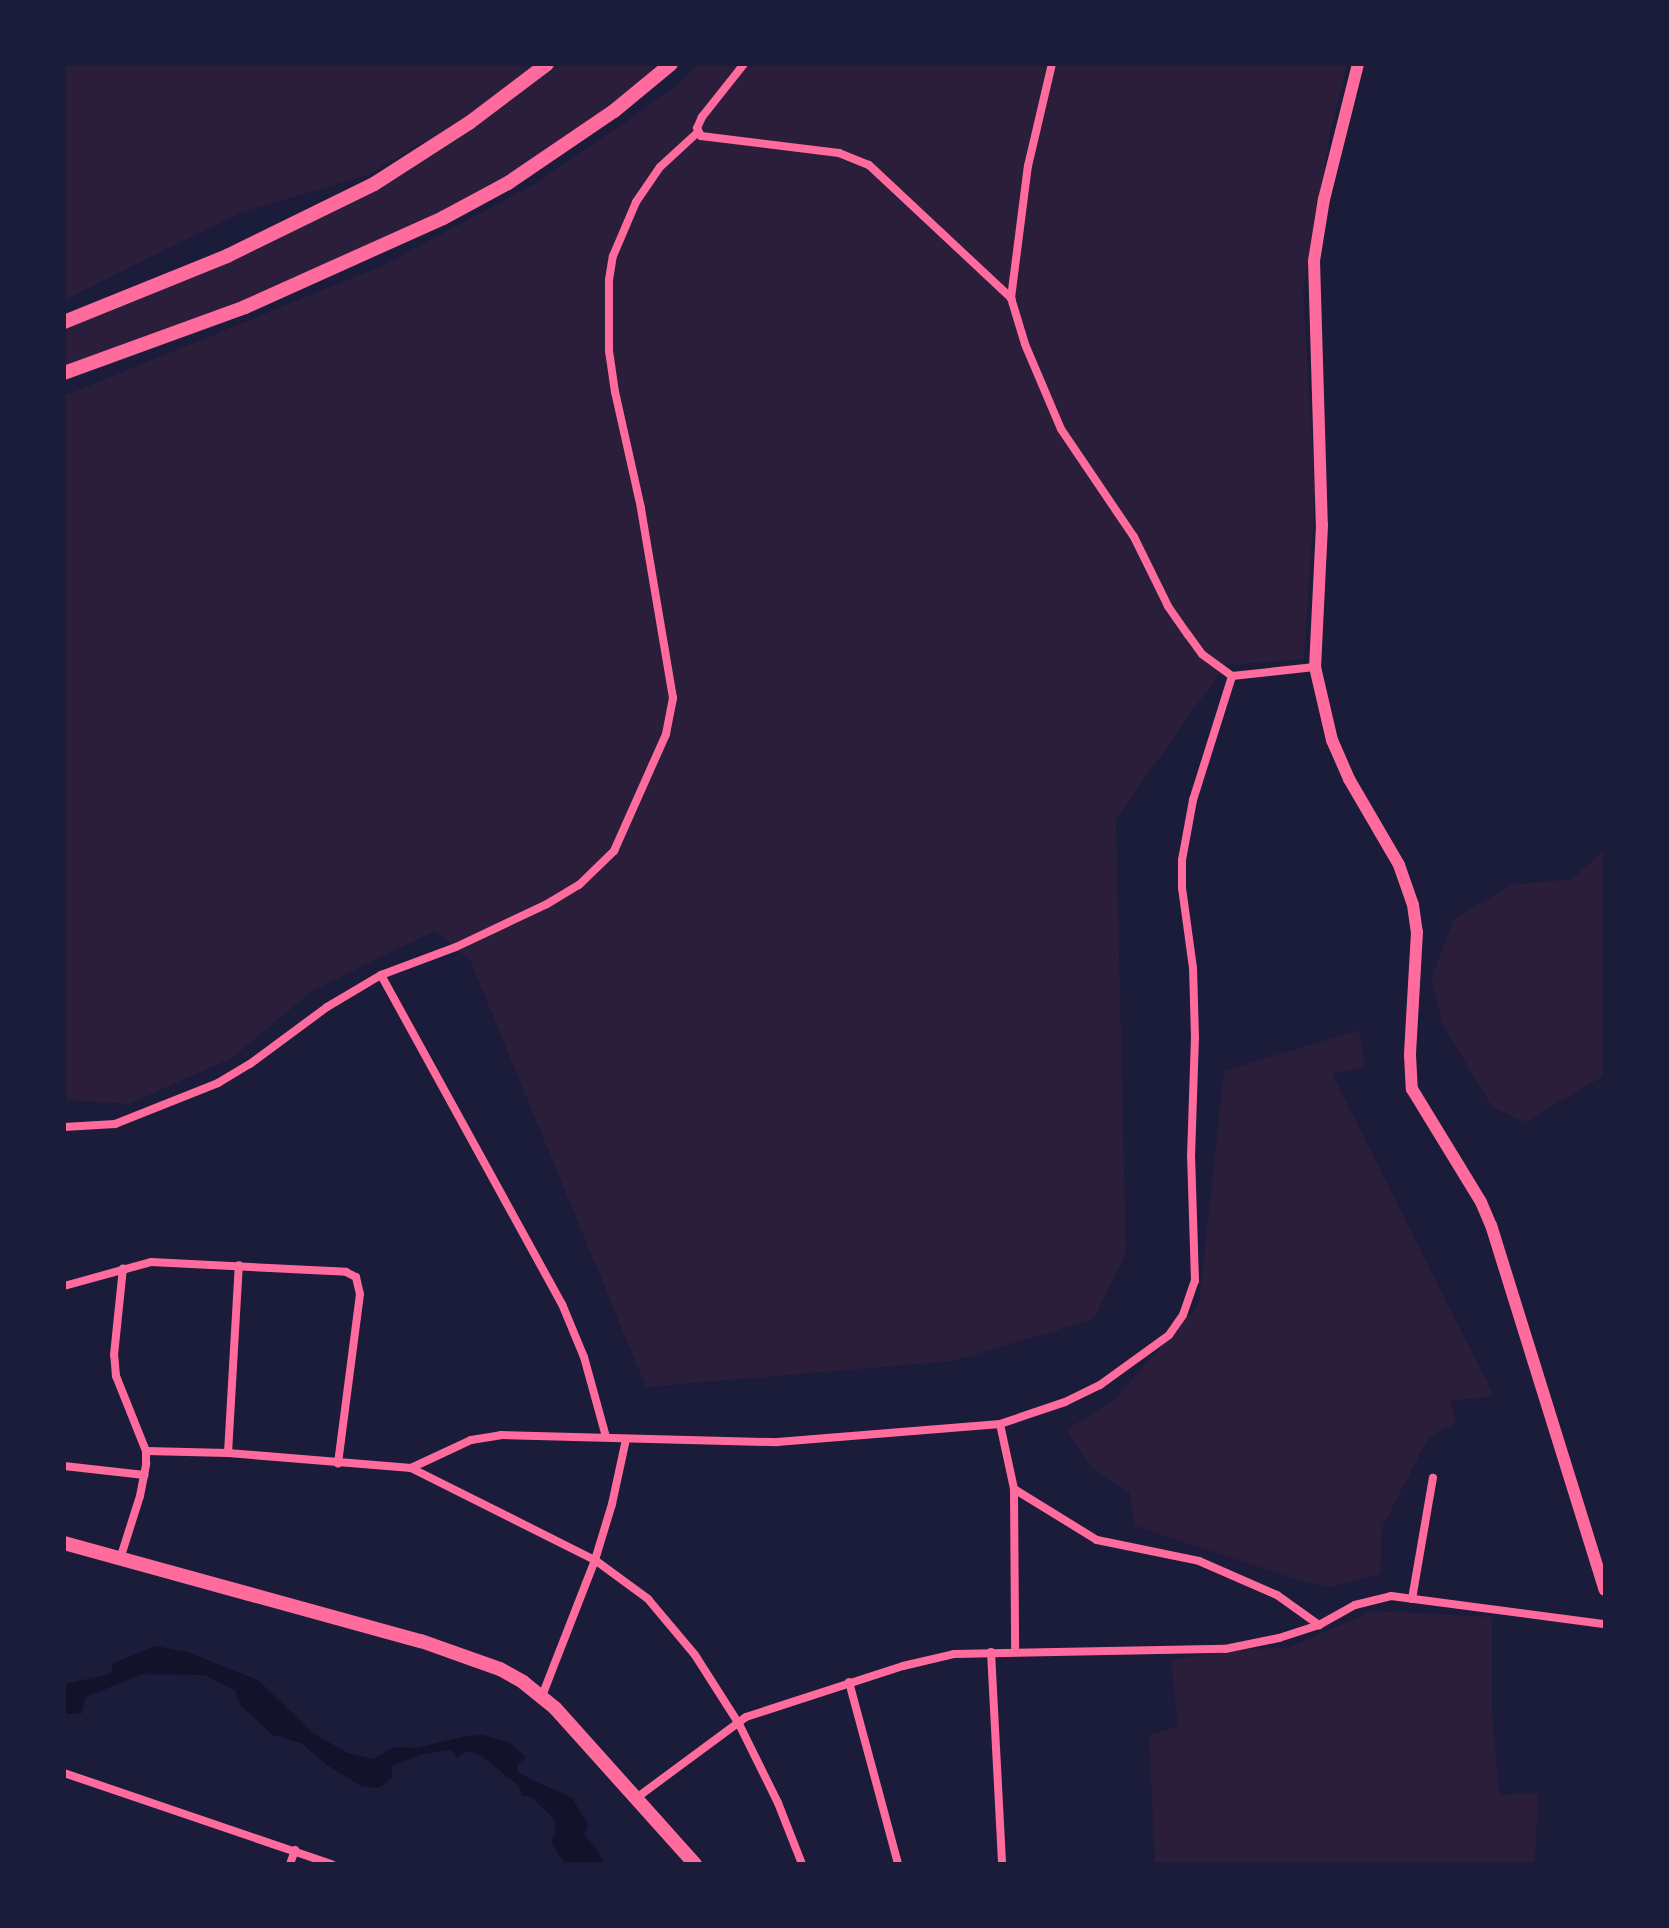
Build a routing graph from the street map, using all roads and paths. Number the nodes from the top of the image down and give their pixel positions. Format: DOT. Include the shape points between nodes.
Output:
graph roads {
  1 [pos="547,64"];
  2 [pos="671,64"];
  3 [pos="744,64"];
  4 [pos="1052,64"];
  5 [pos="1358,64"];
  6 [pos="697,133"];
  7 [pos="1011,298"];
  8 [pos="64,322"];
  9 [pos="64,373"];
  10 [pos="1315,667"];
  11 [pos="1232,676"];
  12 [pos="381,975"];
  13 [pos="64,1127"];
  14 [pos="239,1265"];
  15 [pos="123,1268"];
  16 [pos="64,1286"];
  17 [pos="1000,1424"];
  18 [pos="606,1437"];
  19 [pos="626,1439"];
  20 [pos="146,1451"];
  21 [pos="228,1453"];
  22 [pos="338,1464"];
  23 [pos="64,1466"];
  24 [pos="411,1468"];
  25 [pos="144,1475"];
  26 [pos="1433,1478"];
  27 [pos="1014,1489"];
  28 [pos="64,1543"];
  29 [pos="120,1559"];
  30 [pos="595,1560"];
  31 [pos="1605,1590"];
  32 [pos="1412,1599"];
  33 [pos="1605,1624"];
  34 [pos="1319,1625"];
  35 [pos="991,1652"];
  36 [pos="1015,1652"];
  37 [pos="849,1682"];
  38 [pos="542,1696"];
  39 [pos="739,1724"];
  40 [pos="64,1773"];
  41 [pos="635,1799"];
  42 [pos="295,1850"];
  43 [pos="290,1864"];
  44 [pos="332,1864"];
  45 [pos="695,1864"];
  46 [pos="802,1864"];
  47 [pos="898,1864"];
  48 [pos="1002,1864"];
  1 -- 8 [label="main road" via="441,142 361,191 215,261"];
  2 -- 9 [label="main road" via="614,111 508,183 443,218 245,307"];
  3 -- 6 [label="street" via="702,117"];
  4 -- 7 [label="street" via="1022,200"];
  5 -- 10 [label="main road" via="1314,261 1322,525"];
  6 -- 7 [label="street" via="725,142 839,153 869,165"];
  6 -- 12 [label="street" via="660,167 636,202 613,256 607,302 616,401 670,668 673,698 666,734 624,836 602,866 547,904"];
  7 -- 11 [label="street" via="1061,429 1134,537 1188,635 1202,654"];
  10 -- 11 [label="street"];
  10 -- 31 [label="main road" via="1332,740 1385,838 1413,905 1417,932 1412,1089 1491,1225"];
  11 -- 17 [label="street" via="1193,800 1182,860 1195,1038 1195,1281 1190,1298 1169,1335 1100,1385"];
  12 -- 13 [label="street" via="218,1083 115,1124"];
  12 -- 18 [label="street" via="562,1304 584,1357"];
  14 -- 15 [label="street" via="151,1262"];
  14 -- 21 [label="street"];
  14 -- 22 [label="street" via="356,1277 360,1294"];
  15 -- 16 [label="street"];
  15 -- 20 [label="street" via="116,1376"];
  17 -- 19 [label="street" via="817,1441"];
  17 -- 27 [label="street"];
  18 -- 19 [label="street"];
  18 -- 24 [label="street" via="488,1436"];
  19 -- 30 [label="street"];
  20 -- 21 [label="street"];
  20 -- 25 [label="street"];
  21 -- 22 [label="street"];
  22 -- 24 [label="street"];
  23 -- 25 [label="street"];
  24 -- 30 [label="street"];
  25 -- 29 [label="street"];
  26 -- 32 [label="street"];
  27 -- 34 [label="street" via="1097,1540 1199,1561 1277,1595"];
  27 -- 36 [label="street"];
  28 -- 29 [label="main road"];
  29 -- 38 [label="main road" via="457,1653 500,1669"];
  30 -- 38 [label="street"];
  30 -- 39 [label="street" via="671,1623"];
  32 -- 33 [label="street"];
  32 -- 34 [label="street" via="1375,1598"];
  34 -- 36 [label="street" via="1225,1649"];
  35 -- 36 [label="street"];
  35 -- 37 [label="street" via="925,1660"];
  35 -- 48 [label="street"];
  37 -- 39 [label="street" via="764,1709"];
  37 -- 47 [label="street"];
  38 -- 41 [label="main road"];
  39 -- 41 [label="street"];
  39 -- 46 [label="street"];
  40 -- 42 [label="street"];
  41 -- 45 [label="main road"];
  42 -- 43 [label="street"];
  42 -- 44 [label="street"];
}
